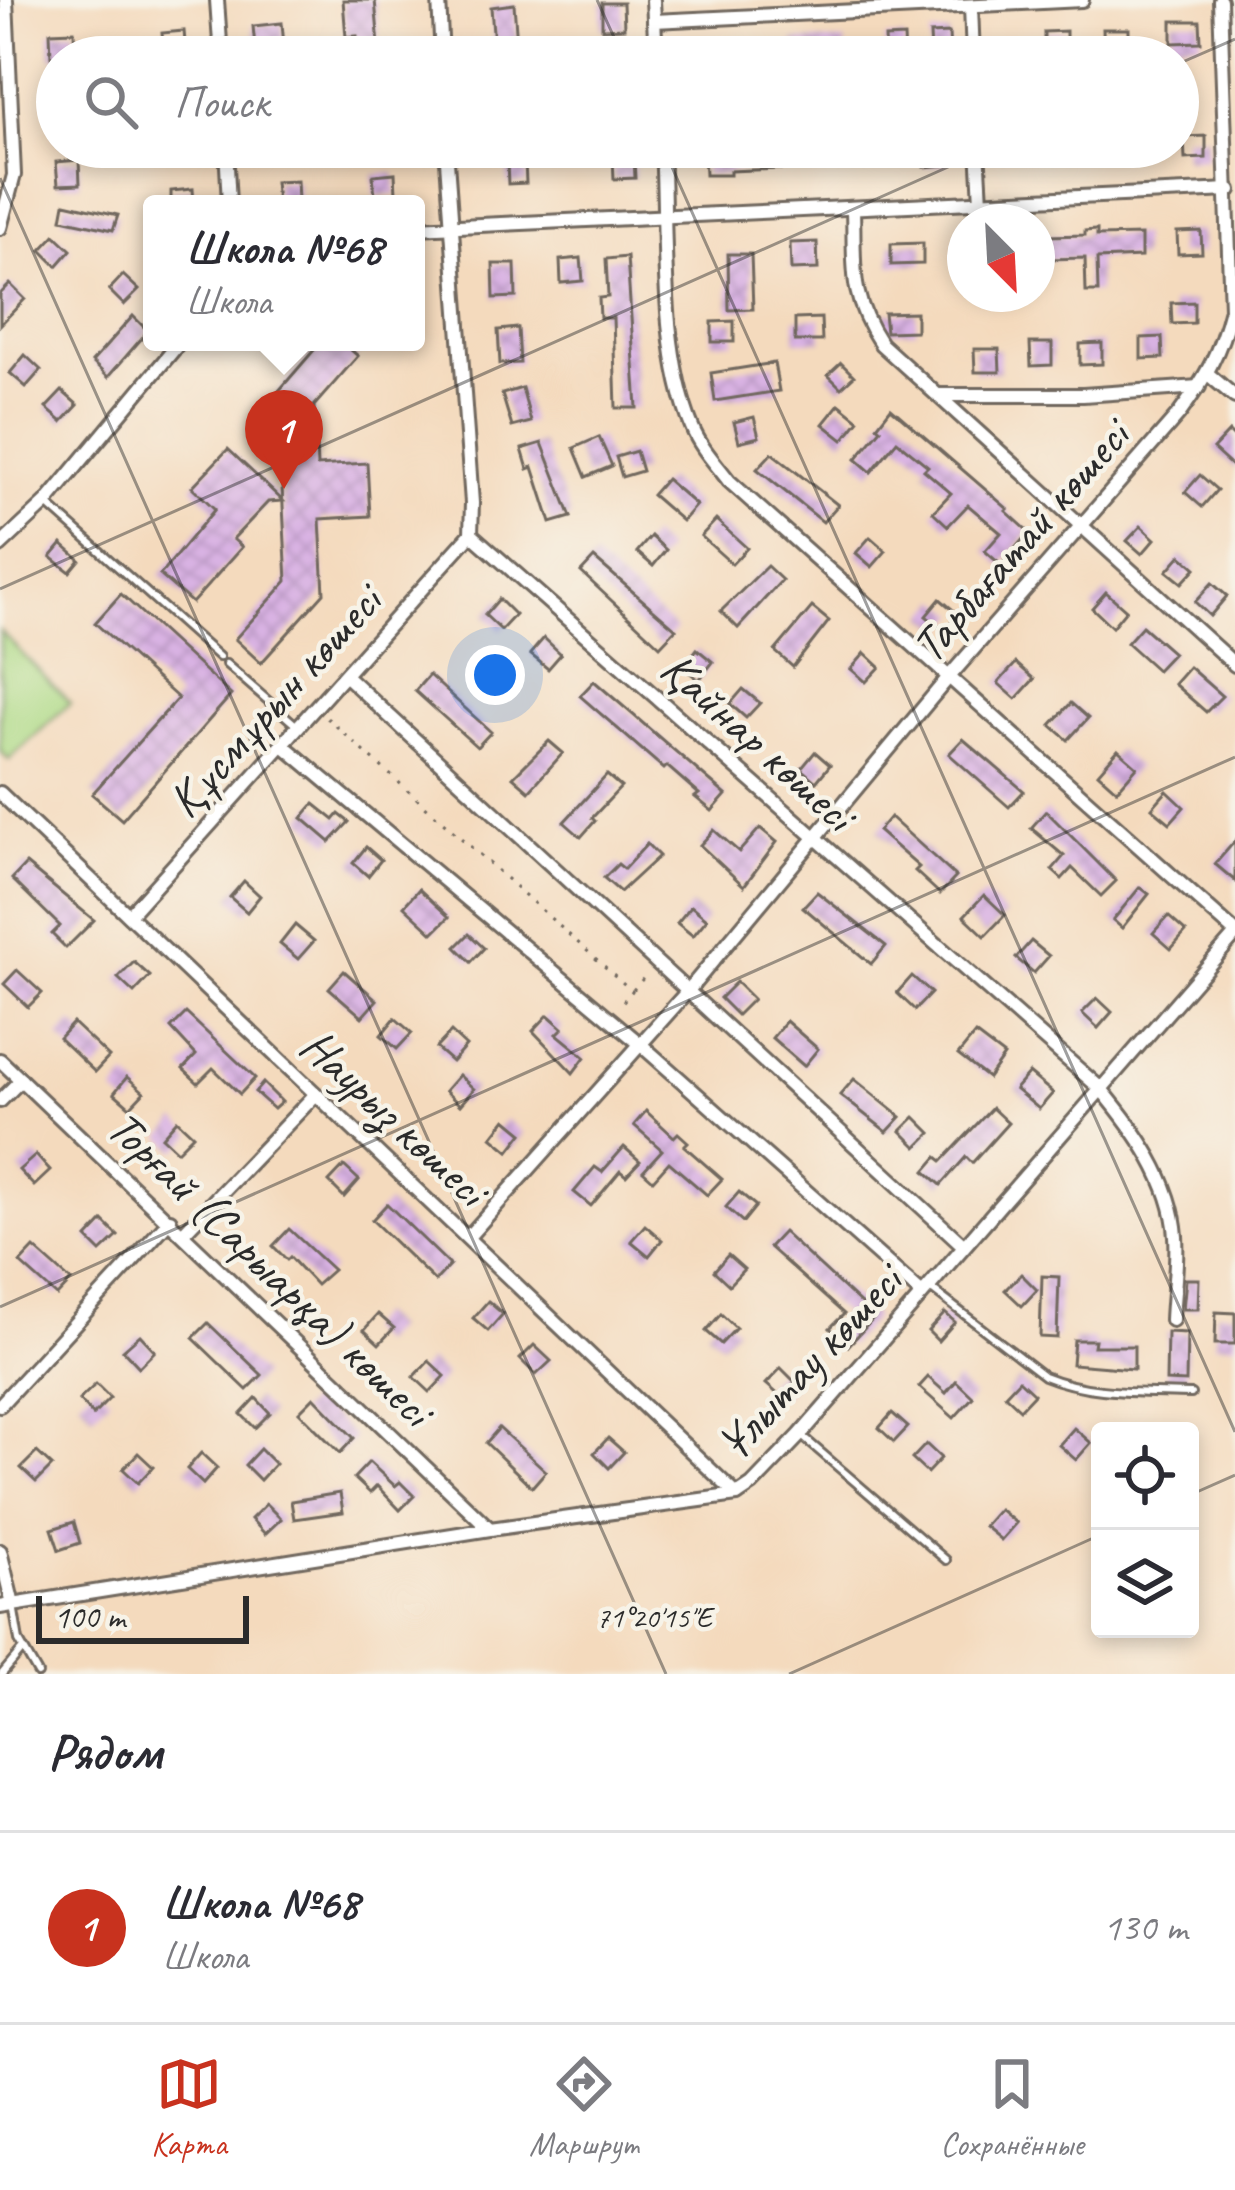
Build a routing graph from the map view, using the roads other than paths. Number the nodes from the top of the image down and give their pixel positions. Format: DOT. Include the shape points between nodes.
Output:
graph roads {
  1 [pos="6,0"];
  2 [pos="217,0"];
  3 [pos="439,0"];
  4 [pos="652,0"];
  5 [pos="1082,0"];
  6 [pos="1220,0"];
  7 [pos="971,6"];
  8 [pos="654,21"];
  9 [pos="219,36"];
  10 [pos="441,36"];
  11 [pos="655,36"];
  12 [pos="973,36"];
  13 [pos="447,168"];
  14 [pos="663,168"];
  15 [pos="979,168"];
  16 [pos="1231,190"];
  17 [pos="981,202"];
  18 [pos="853,210"];
  19 [pos="666,216"];
  20 [pos="449,227"];
  21 [pos="0,228"];
  22 [pos="425,228"];
  23 [pos="173,351"];
  24 [pos="1208,374"];
  25 [pos="1199,387"];
  26 [pos="937,395"];
  27 [pos="1235,397"];
  28 [pos="46,503"];
  29 [pos="1081,526"];
  30 [pos="471,534"];
  31 [pos="0,546"];
  32 [pos="1235,665"];
  33 [pos="346,676"];
  34 [pos="948,678"];
  35 [pos="300,728"];
  36 [pos="284,746"];
  37 [pos="0,793"];
  38 [pos="812,838"];
  39 [pos="129,915"];
  40 [pos="1235,934"];
  41 [pos="687,992"];
  42 [pos="639,1043"];
  43 [pos="0,1060"];
  44 [pos="21,1080"];
  45 [pos="1101,1089"];
  46 [pos="316,1094"];
  47 [pos="0,1101"];
  48 [pos="170,1220"];
  49 [pos="183,1233"];
  50 [pos="469,1236"];
  51 [pos="964,1246"];
  52 [pos="925,1290"];
  53 [pos="1172,1320"];
  54 [pos="1190,1394"];
  55 [pos="0,1405"];
  56 [pos="800,1435"];
  57 [pos="737,1495"];
  58 [pos="490,1529"];
  59 [pos="0,1551"];
  60 [pos="946,1560"];
  61 [pos="7,1606"];
  62 [pos="22,1649"];
  63 [pos="2,1671"];
  64 [pos="38,1674"];
  1 -- 21 [label="street" via="14,175"];
  2 -- 9 [label="street"];
  3 -- 10 [label="street"];
  4 -- 8 [label="street"];
  5 -- 7 [label="street"];
  6 -- 16 [label="street, Тарбағатай көшесі"];
  7 -- 8 [label="street"];
  7 -- 12 [label="street"];
  8 -- 11 [label="street"];
  13 -- 20 [label="street"];
  14 -- 19 [label="street"];
  15 -- 17 [label="street"];
  16 -- 17 [label="street"];
  16 -- 24 [label="street, Тарбағатай көшесі" via="1231,309"];
  17 -- 18 [label="street"];
  18 -- 19 [label="street"];
  18 -- 26 [label="street" via="860,313"];
  19 -- 20 [label="street"];
  19 -- 34 [label="street" via="673,369 706,452"];
  20 -- 22 [label="street"];
  20 -- 30 [label="street"];
  23 -- 28 [label="street"];
  24 -- 25 [label="street, Тарбағатай көшесі"];
  24 -- 27 [label="street"];
  25 -- 26 [label="street"];
  25 -- 29 [label="street, Тарбағатай көшесі"];
  26 -- 29 [label="street"];
  28 -- 31 [label="street"];
  28 -- 35 [label="lane"];
  29 -- 32 [label="street"];
  29 -- 34 [label="street, Тарбағатай көшесі"];
  30 -- 33 [label="street, Құсмұрын көшесі"];
  30 -- 38 [label="street, Қайнар көшесі"];
  33 -- 35 [label="street, Құсмұрын көшесі"];
  33 -- 41 [label="street"];
  34 -- 38 [label="street, Тарбағатай көшесі"];
  34 -- 40 [label="street"];
  35 -- 36 [label="street, Құсмұрын көшесі"];
  36 -- 39 [label="street, Құсмұрын көшесі"];
  36 -- 42 [label="street"];
  37 -- 39 [label="street, Наурыз көшесі"];
  38 -- 41 [label="street, Тарбағатай көшесі"];
  38 -- 45 [label="street, Қайнар көшесі"];
  39 -- 46 [label="street, Наурыз көшесі"];
  40 -- 45 [label="street, Ұлытау көшесі"];
  41 -- 42 [label="street, Тарбағатай көшесі"];
  41 -- 51 [label="street"];
  42 -- 50 [label="street, Тарбағатай көшесі"];
  42 -- 52 [label="street"];
  43 -- 44 [label="street, Торғай (Сарыарқа) көшесі"];
  44 -- 47 [label="street"];
  44 -- 48 [label="street, Торғай (Сарыарқа) көшесі"];
  45 -- 51 [label="street, Ұлытау көшесі"];
  45 -- 53 [label="street, Қайнар көшесі" via="1132,1126 1167,1195 1176,1233"];
  46 -- 49 [label="street"];
  46 -- 50 [label="street, Наурыз көшесі"];
  48 -- 49 [label="street, Торғай (Сарыарқа) көшесі"];
  48 -- 55 [label="street"];
  49 -- 58 [label="street, Торғай (Сарыарқа) көшесі"];
  50 -- 57 [label="street, Наурыз көшесі"];
  51 -- 52 [label="street, Ұлытау көшесі"];
  52 -- 54 [label="lane" via="1063,1384"];
  52 -- 56 [label="street, Ұлытау көшесі"];
  56 -- 57 [label="street, Ұлытау көшесі"];
  56 -- 60 [label="lane"];
  57 -- 58 [label="street, Ұлытау көшесі"];
  58 -- 61 [label="street, Ұлытау көшесі"];
  59 -- 61 [label="street"];
  61 -- 62 [label="lane"];
  62 -- 63 [label="lane"];
  62 -- 64 [label="lane"];
}
